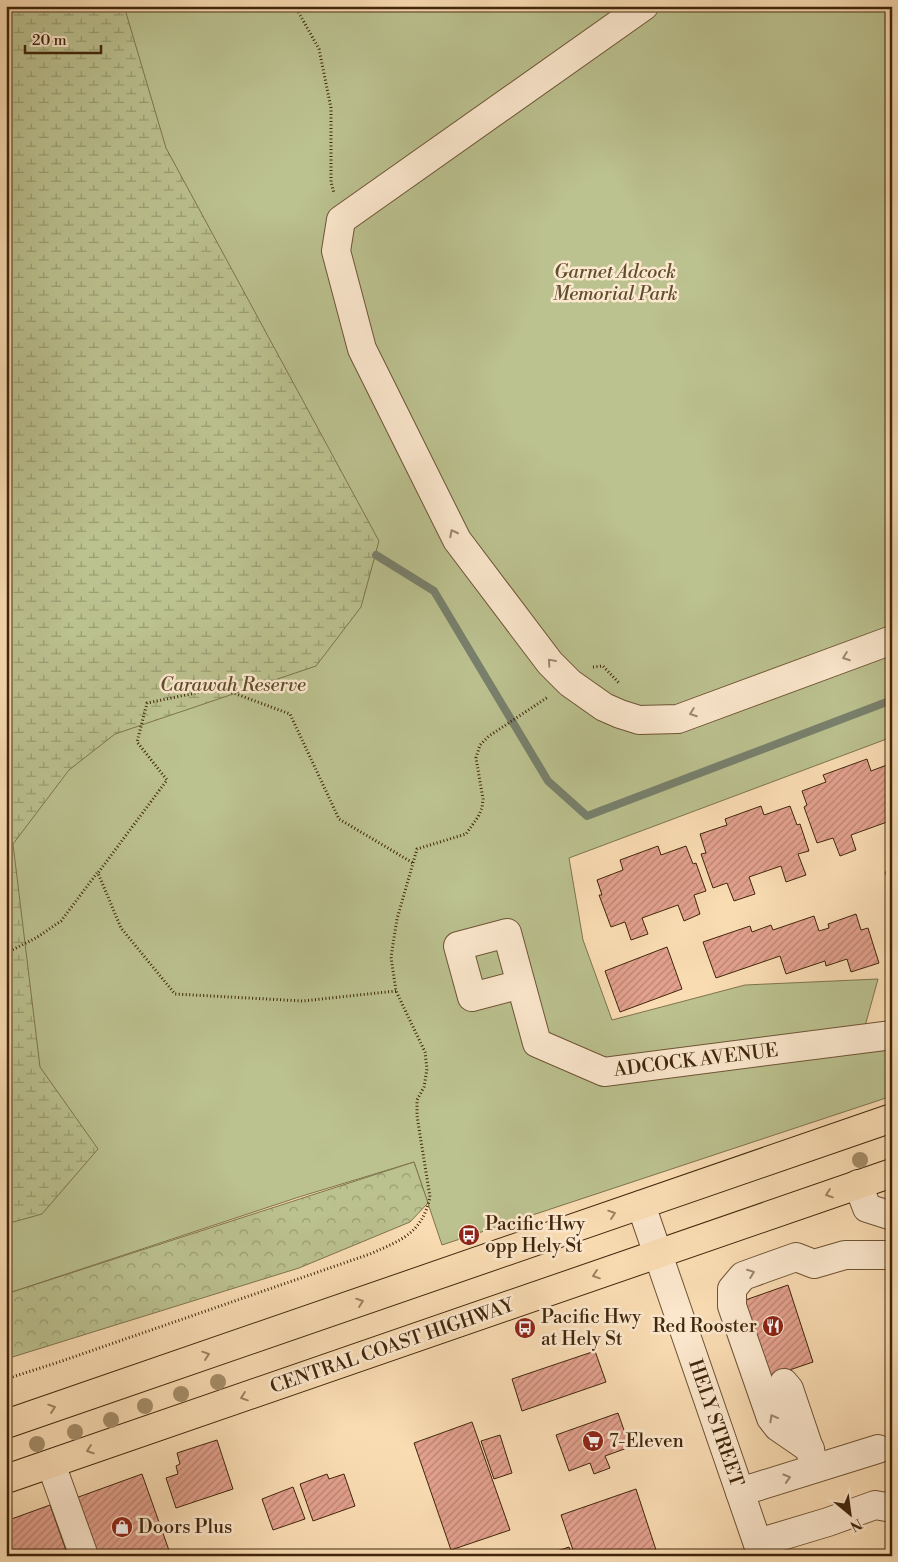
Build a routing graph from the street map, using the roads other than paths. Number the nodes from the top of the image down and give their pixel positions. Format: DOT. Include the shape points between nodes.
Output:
graph roads {
  1 [pos="644,6"];
  2 [pos="892,640"];
  3 [pos="521,984"];
  4 [pos="892,1035"];
  5 [pos="892,1118"];
  6 [pos="892,1173"];
  7 [pos="858,1184"];
  8 [pos="641,1205"];
  9 [pos="892,1216"];
  10 [pos="658,1254"];
  11 [pos="892,1255"];
  12 [pos="784,1383"];
  13 [pos="6,1424"];
  14 [pos="878,1449"];
  15 [pos="813,1459"];
  16 [pos="51,1464"];
  17 [pos="6,1479"];
  18 [pos="740,1492"];
  19 [pos="892,1508"];
  20 [pos="760,1550"];
  21 [pos="84,1556"];
  2 -- 1 [label="street, one-way" via="678,719 639,720 604,706 570,683 550,663 457,540 362,350 336,251 341,220"];
  3 -- 4 [label="street, ADCOCK AVENUE" via="537,1043 604,1072"];
  5 -- 8 [label="highway"];
  6 -- 7 [label="highway, CENTRAL COAST HIGHWAY"];
  7 -- 9 [label="street" via="867,1208"];
  7 -- 10 [label="highway, CENTRAL COAST HIGHWAY, one-way"];
  8 -- 10 [label="street, HELY STREET"];
  13 -- 8 [label="highway, one-way"];
  10 -- 16 [label="highway, CENTRAL COAST HIGHWAY, one-way"];
  10 -- 18 [label="street, HELY STREET"];
  15 -- 11 [label="street, one-way" via="771,1418 732,1306 732,1289 743,1276 796,1257 814,1264 846,1255"];
  12 -- 15 [label="street" via="789,1389"];
  14 -- 15 [label="street"];
  18 -- 15 [label="street, one-way"];
  16 -- 17 [label="highway, CENTRAL COAST HIGHWAY"];
  16 -- 21 [label="street"];
  18 -- 20 [label="street, HELY STREET"];
  19 -- 20 [label="street" via="874,1505"];
}
